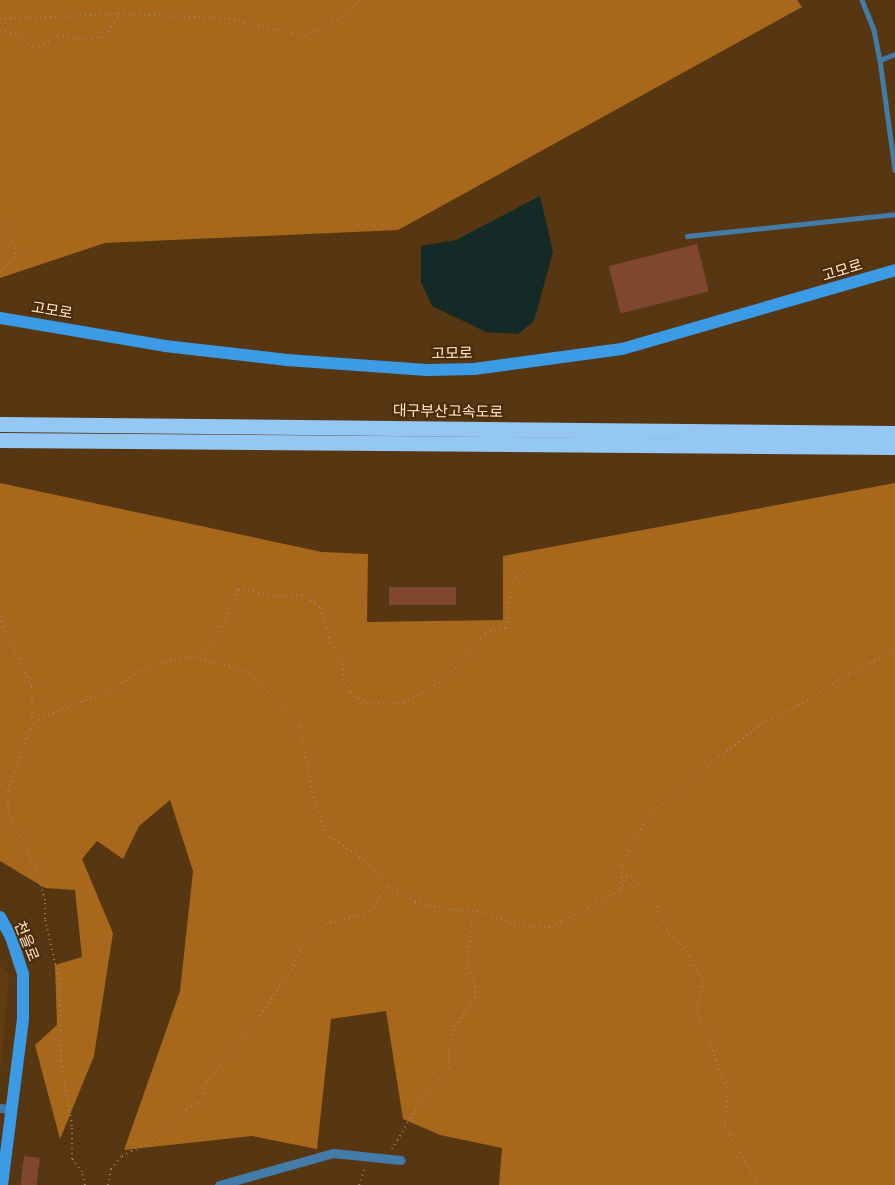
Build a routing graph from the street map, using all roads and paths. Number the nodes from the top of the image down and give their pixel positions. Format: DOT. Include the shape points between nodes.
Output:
graph roads {
  1 [pos="360,0"];
  2 [pos="862,0"];
  3 [pos="119,14"];
  4 [pos="0,19"];
  5 [pos="0,31"];
  6 [pos="895,54"];
  7 [pos="880,60"];
  8 [pos="895,170"];
  9 [pos="895,214"];
  10 [pos="0,219"];
  11 [pos="687,236"];
  12 [pos="895,270"];
  13 [pos="0,272"];
  14 [pos="0,318"];
  15 [pos="0,424"];
  16 [pos="895,433"];
  17 [pos="0,440"];
  18 [pos="895,447"];
  19 [pos="528,566"];
  20 [pos="0,611"];
  21 [pos="895,650"];
  22 [pos="200,658"];
  23 [pos="32,726"];
  24 [pos="389,888"];
  25 [pos="621,890"];
  26 [pos="473,911"];
  27 [pos="0,917"];
  28 [pos="5,1108"];
  29 [pos="381,1157"];
  30 [pos="401,1160"];
  31 [pos="2,1185"];
  32 [pos="85,1185"];
  33 [pos="108,1185"];
  34 [pos="218,1185"];
  35 [pos="359,1185"];
  36 [pos="758,1185"];
  1 -- 3 [label="path" via="337,21 299,37 232,19"];
  2 -- 7 [label="lane" via="874,30"];
  3 -- 4 [label="path"];
  3 -- 5 [label="path" via="106,36 87,40 58,36 35,49 16,34"];
  6 -- 7 [label="lane"];
  7 -- 8 [label="lane"];
  9 -- 11 [label="lane"];
  10 -- 13 [label="path" via="16,248 14,257"];
  12 -- 14 [label="main road, 고모로" via="622,349 474,370 427,370 287,360 166,346"];
  15 -- 16 [label="highway, 대구부산고속도로"];
  17 -- 18 [label="highway"];
  19 -- 22 [label="path" via="512,582 506,628 485,633 444,680 404,702 368,704 350,693 344,683 343,664 329,638 321,608 302,595 276,596 238,589 220,632"];
  20 -- 23 [label="path" via="2,628 32,687"];
  21 -- 25 [label="path" via="762,724 649,814 622,865"];
  22 -- 23 [label="path" via="168,659 127,677 112,689 51,713"];
  22 -- 24 [label="path" via="247,672 266,687 300,726 312,792 326,834 367,862"];
  23 -- 32 [label="path" via="12,774 6,806 36,868 45,900 45,919 60,984 61,1060 72,1126 72,1159 82,1172"];
  24 -- 26 [label="path" via="414,902"];
  24 -- 33 [label="path" via="379,896 370,911 325,926 300,949 291,970 257,1020 207,1082 199,1103 186,1109 148,1143 122,1156 111,1169"];
  25 -- 26 [label="path" via="552,928 519,926"];
  25 -- 36 [label="path" via="627,875 632,876 654,902 670,934 685,947 698,969 704,982 696,1008 728,1091 725,1126"];
  26 -- 29 [label="path" via="467,967 476,994 455,1027 449,1050 449,1068 422,1098 393,1148"];
  27 -- 28 [label="main road, 천을로" via="11,937 23,974 23,1019"];
  28 -- 31 [label="main road, 천을로"];
  29 -- 30 [label="street"];
  29 -- 34 [label="street" via="333,1152"];
  29 -- 35 [label="path" via="364,1166"];
}
